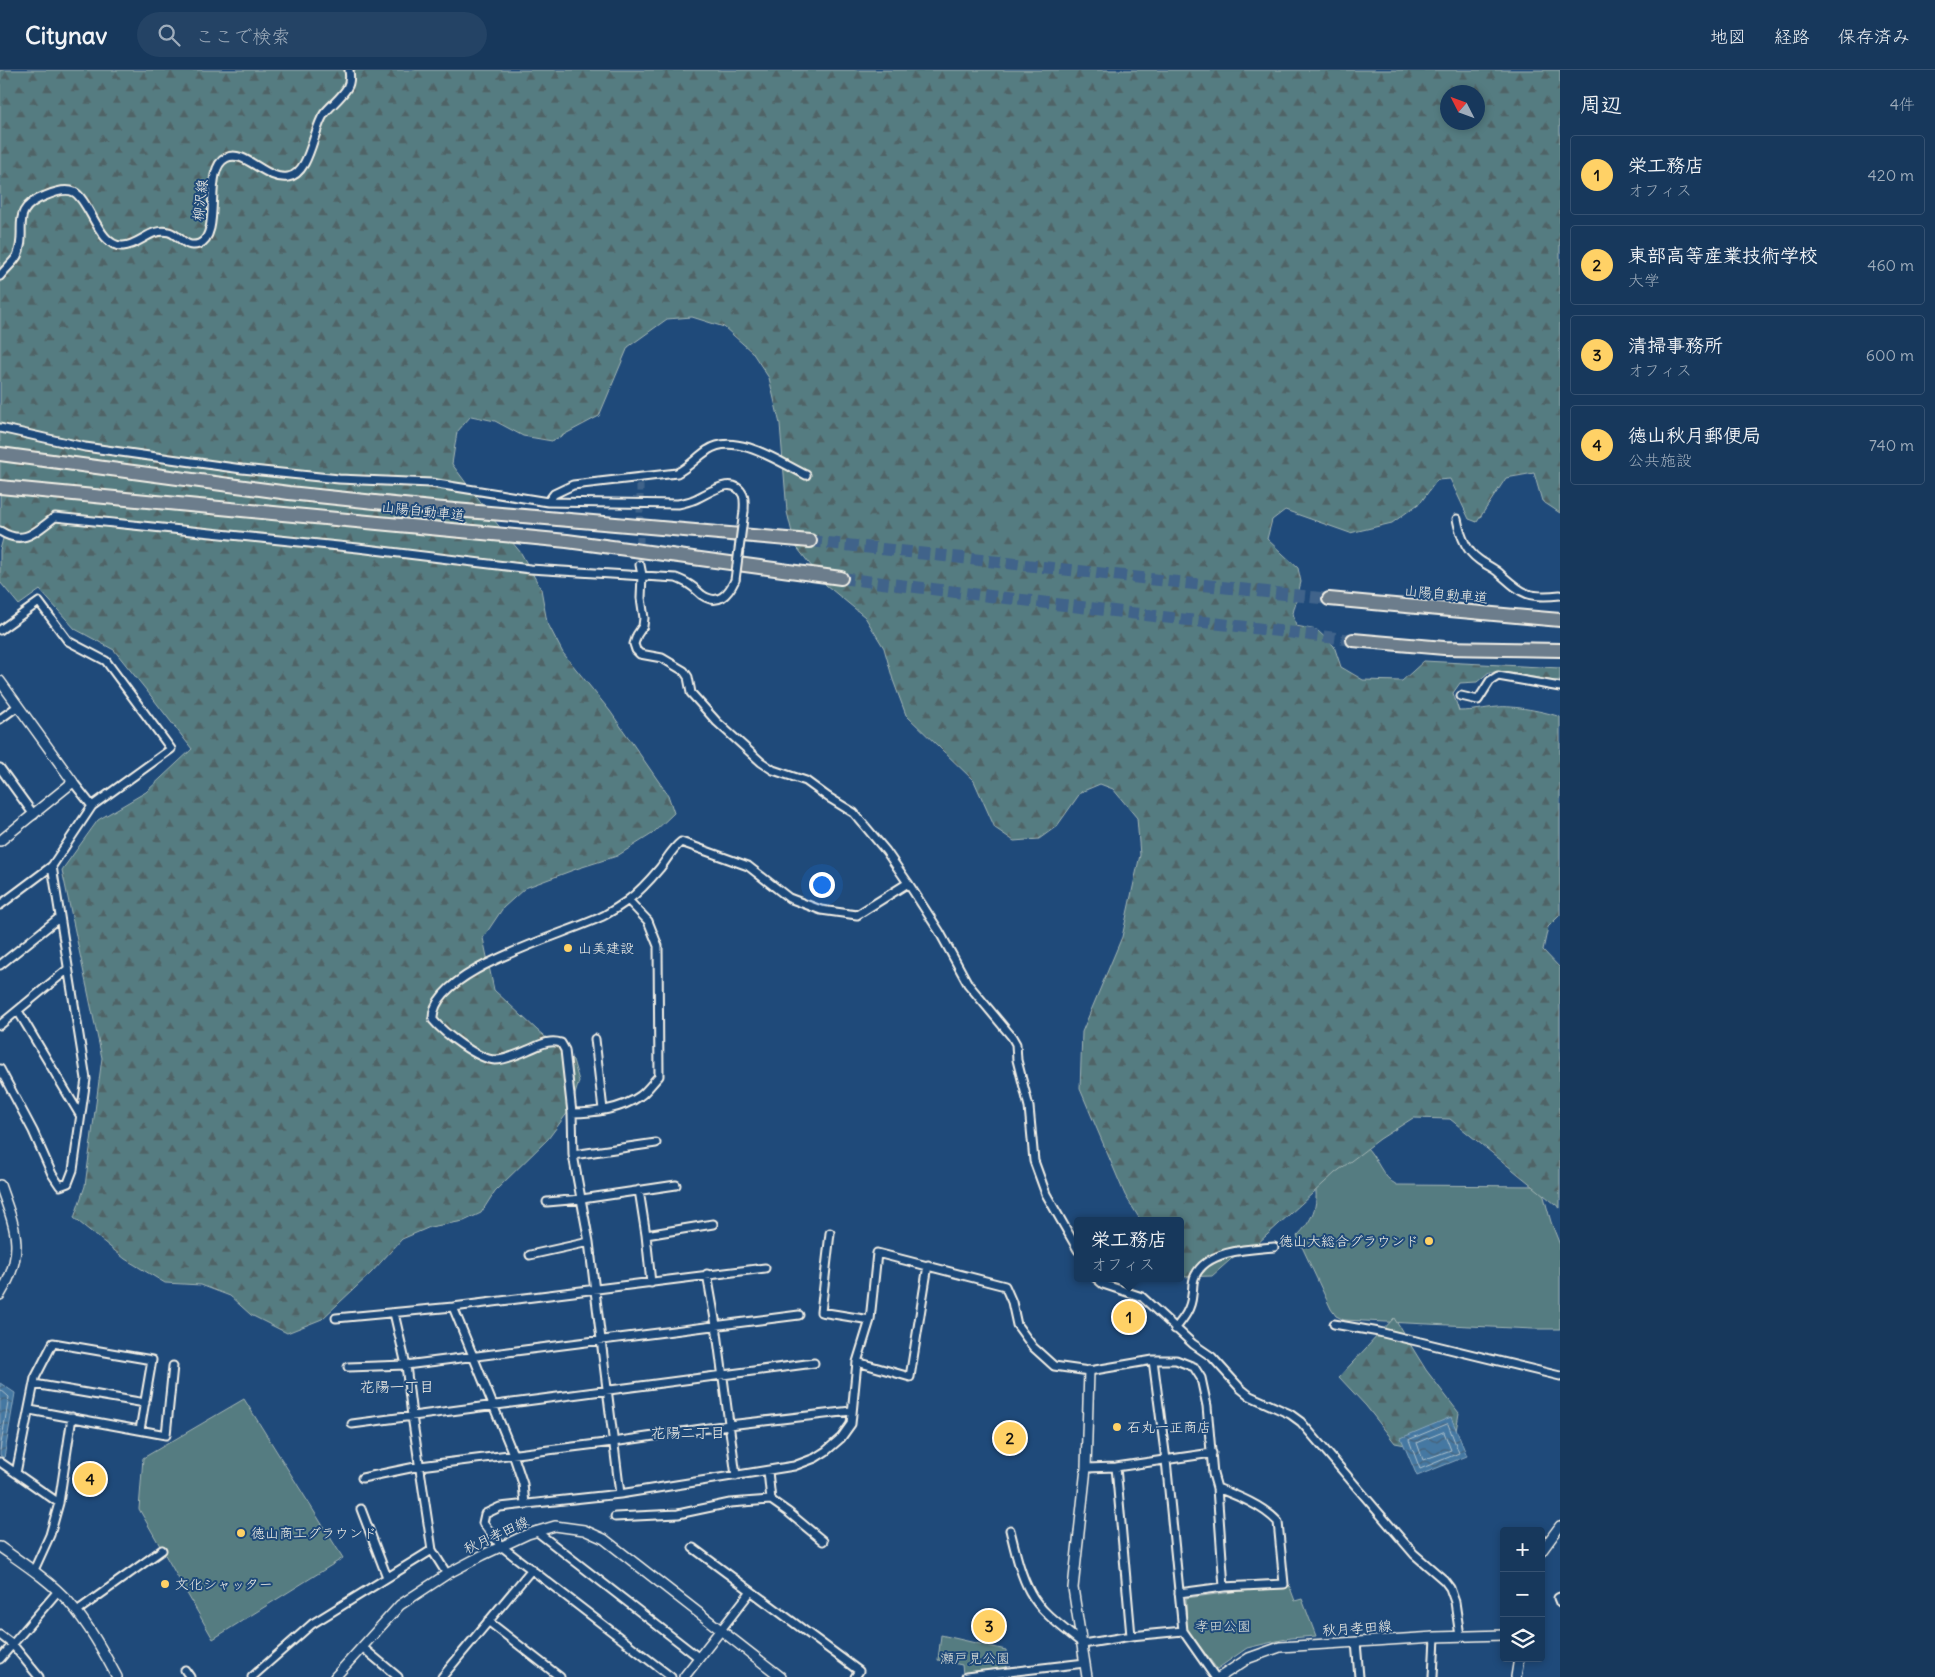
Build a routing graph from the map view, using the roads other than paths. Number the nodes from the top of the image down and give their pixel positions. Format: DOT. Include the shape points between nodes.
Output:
graph roads {
  1 [pos="349,70"];
  2 [pos="0,276"];
  3 [pos="0,428"];
  4 [pos="0,454"];
  5 [pos="806,475"];
  6 [pos="0,488"];
  7 [pos="548,502"];
  8 [pos="1458,519"];
  9 [pos="0,532"];
  10 [pos="810,541"];
  11 [pos="640,565"];
  12 [pos="642,575"];
  13 [pos="841,578"];
  14 [pos="1560,595"];
  15 [pos="1330,599"];
  16 [pos="1560,620"];
  17 [pos="0,630"];
  18 [pos="1353,640"];
  19 [pos="1560,650"];
  20 [pos="0,681"];
  21 [pos="1560,687"];
  22 [pos="1461,696"];
  23 [pos="18,706"];
  24 [pos="0,719"];
  25 [pos="2,773"];
  26 [pos="74,782"];
  27 [pos="92,806"];
  28 [pos="34,815"];
  29 [pos="0,841"];
  30 [pos="52,866"];
  31 [pos="908,884"];
  32 [pos="628,900"];
  33 [pos="0,905"];
  34 [pos="60,917"];
  35 [pos="0,965"];
  36 [pos="68,969"];
  37 [pos="18,1011"];
  38 [pos="0,1025"];
  39 [pos="595,1039"];
  40 [pos="0,1069"];
  41 [pos="603,1110"];
  42 [pos="572,1112"];
  43 [pos="80,1115"];
  44 [pos="656,1143"];
  45 [pos="574,1155"];
  46 [pos="0,1185"];
  47 [pos="676,1185"];
  48 [pos="639,1190"];
  49 [pos="582,1199"];
  50 [pos="546,1202"];
  51 [pos="713,1224"];
  52 [pos="830,1233"];
  53 [pos="646,1235"];
  54 [pos="589,1242"];
  55 [pos="1074,1243"];
  56 [pos="1274,1247"];
  57 [pos="530,1255"];
  58 [pos="928,1265"];
  59 [pos="765,1268"];
  60 [pos="707,1274"];
  61 [pos="1101,1282"];
  62 [pos="651,1283"];
  63 [pos="594,1290"];
  64 [pos="0,1295"];
  65 [pos="452,1307"];
  66 [pos="394,1313"];
  67 [pos="800,1316"];
  68 [pos="336,1318"];
  69 [pos="870,1320"];
  70 [pos="1334,1324"];
  71 [pos="716,1325"];
  72 [pos="1175,1329"];
  73 [pos="600,1340"];
  74 [pos="473,1356"];
  75 [pos="1153,1360"];
  76 [pos="858,1362"];
  77 [pos="814,1363"];
  78 [pos="406,1365"];
  79 [pos="173,1366"];
  80 [pos="348,1367"];
  81 [pos="1089,1371"];
  82 [pos="721,1376"];
  83 [pos="1560,1376"];
  84 [pos="34,1384"];
  85 [pos="608,1390"];
  86 [pos="145,1403"];
  87 [pos="493,1405"];
  88 [pos="30,1410"];
  89 [pos="851,1411"];
  90 [pos="412,1416"];
  91 [pos="72,1417"];
  92 [pos="352,1424"];
  93 [pos="729,1425"];
  94 [pos="140,1430"];
  95 [pos="613,1442"];
  96 [pos="1212,1452"];
  97 [pos="513,1454"];
  98 [pos="1166,1460"];
  99 [pos="0,1462"];
  100 [pos="420,1466"];
  101 [pos="1116,1466"];
  102 [pos="1086,1468"];
  103 [pos="768,1471"];
  104 [pos="16,1473"];
  105 [pos="736,1476"];
  106 [pos="362,1478"];
  107 [pos="1216,1488"];
  108 [pos="620,1494"];
  109 [pos="771,1500"];
  110 [pos="59,1503"];
  111 [pos="524,1504"];
  112 [pos="361,1509"];
  113 [pos="615,1517"];
  114 [pos="1560,1526"];
  115 [pos="1010,1530"];
  116 [pos="536,1531"];
  117 [pos="823,1541"];
  118 [pos="501,1546"];
  119 [pos="0,1547"];
  120 [pos="1545,1547"];
  121 [pos="692,1548"];
  122 [pos="162,1550"];
  123 [pos="432,1550"];
  124 [pos="532,1569"];
  125 [pos="34,1570"];
  126 [pos="447,1574"];
  127 [pos="387,1577"];
  128 [pos="1224,1586"];
  129 [pos="58,1591"];
  130 [pos="751,1591"];
  131 [pos="1179,1594"];
  132 [pos="1560,1596"];
  133 [pos="1560,1603"];
  134 [pos="77,1612"];
  135 [pos="488,1621"];
  136 [pos="720,1630"];
  137 [pos="1183,1631"];
  138 [pos="0,1635"];
  139 [pos="1500,1635"];
  140 [pos="1130,1636"];
  141 [pos="1460,1636"];
  142 [pos="1435,1637"];
  143 [pos="1356,1642"];
  144 [pos="1083,1644"];
  145 [pos="13,1645"];
  146 [pos="362,1647"];
  147 [pos="698,1657"];
  148 [pos="0,1660"];
  149 [pos="1518,1662"];
  150 [pos="1085,1663"];
  151 [pos="185,1670"];
  152 [pos="446,1675"];
  153 [pos="39,1677"];
  154 [pos="117,1677"];
  155 [pos="190,1677"];
  156 [pos="252,1677"];
  157 [pos="335,1677"];
  158 [pos="398,1677"];
  159 [pos="560,1677"];
  160 [pos="671,1677"];
  161 [pos="684,1677"];
  162 [pos="781,1677"];
  163 [pos="855,1677"];
  164 [pos="966,1677"];
  165 [pos="1087,1677"];
  166 [pos="1215,1677"];
  167 [pos="1220,1677"];
  168 [pos="1359,1677"];
  169 [pos="1433,1677"];
  170 [pos="1516,1677"];
  1 -- 2 [label="street, 柳沢線" via="348,87 324,114 309,154 295,175 272,175 244,158 230,156 218,165 207,238 201,243 192,246 169,232 155,232 135,243 122,246 114,243 94,223 74,192 65,190 44,196 26,207 21,218 17,256"];
  3 -- 7 [label="street" via="85,447 242,469 339,480 431,483"];
  4 -- 10 [label="highway, 山陽自動車道" via="289,493"];
  5 -- 7 [label="street" via="762,453 731,444 720,445 677,473 573,485 554,494"];
  6 -- 13 [label="highway, 山陽自動車道" via="567,540"];
  7 -- 12 [label="street, bridge" via="678,504 719,487 729,485 738,489 743,496 744,512 735,580 723,598 713,600 703,596 676,578"];
  8 -- 14 [label="street" via="1460,532 1472,554 1516,589 1533,596"];
  9 -- 12 [label="street" via="13,538 23,538 34,534 55,517 530,569"];
  11 -- 12 [label="street"];
  12 -- 31 [label="street" via="644,618 634,644 636,650 640,654 662,658 684,671 691,692 716,722 761,762 773,770 806,781 854,813"];
  15 -- 16 [label="highway, 山陽自動車道"];
  17 -- 27 [label="street" via="39,602 68,640 106,661 171,749"];
  18 -- 19 [label="highway" via="1444,648"];
  20 -- 23 [label="street"];
  21 -- 22 [label="street" via="1498,676 1490,681 1478,700"];
  23 -- 24 [label="street"];
  23 -- 26 [label="street"];
  25 -- 28 [label="street"];
  26 -- 27 [label="street"];
  26 -- 28 [label="street"];
  27 -- 30 [label="street"];
  28 -- 29 [label="street"];
  30 -- 33 [label="street"];
  30 -- 34 [label="street"];
  31 -- 32 [label="street" via="857,915 821,910 789,898 748,866 681,842"];
  31 -- 55 [label="street" via="968,984 1016,1044 1029,1107 1034,1162 1046,1194"];
  32 -- 41 [label="street" via="648,921 658,946 659,1076 641,1095 628,1103"];
  32 -- 42 [label="street" via="604,916 510,952 485,965 443,993 432,1012 433,1020 444,1032 462,1045 494,1060 551,1040 561,1043 565,1050"];
  34 -- 35 [label="street"];
  34 -- 36 [label="street"];
  36 -- 37 [label="street"];
  36 -- 43 [label="street" via="86,1079"];
  37 -- 38 [label="street"];
  37 -- 43 [label="street"];
  39 -- 41 [label="street"];
  40 -- 43 [label="street" via="60,1186 68,1183 73,1170"];
  41 -- 42 [label="street"];
  42 -- 45 [label="street"];
  44 -- 45 [label="street"];
  45 -- 49 [label="street"];
  46 -- 64 [label="street" via="14,1223 17,1247 11,1276"];
  47 -- 48 [label="street"];
  48 -- 49 [label="street"];
  48 -- 53 [label="street"];
  49 -- 50 [label="street"];
  49 -- 54 [label="street"];
  51 -- 53 [label="street"];
  52 -- 69 [label="street" via="821,1312"];
  53 -- 62 [label="street"];
  54 -- 57 [label="street"];
  54 -- 63 [label="street"];
  56 -- 72 [label="street" via="1227,1253 1203,1265 1194,1277 1186,1316"];
  58 -- 69 [label="street" via="877,1252"];
  58 -- 76 [label="street" via="910,1377"];
  58 -- 81 [label="street" via="1005,1286 1017,1325 1033,1347 1054,1366"];
  59 -- 60 [label="street"];
  60 -- 62 [label="street"];
  60 -- 71 [label="street"];
  61 -- 72 [label="street" via="1142,1297"];
  62 -- 63 [label="street"];
  63 -- 65 [label="street"];
  63 -- 73 [label="street"];
  65 -- 66 [label="street"];
  65 -- 74 [label="street"];
  66 -- 68 [label="street"];
  66 -- 78 [label="street"];
  67 -- 71 [label="street"];
  69 -- 76 [label="street"];
  70 -- 83 [label="street"];
  71 -- 73 [label="street"];
  71 -- 82 [label="street"];
  72 -- 141 [label="street" via="1212,1357 1250,1396 1301,1422 1414,1554 1450,1588"];
  73 -- 74 [label="street"];
  73 -- 85 [label="street"];
  74 -- 78 [label="street"];
  74 -- 87 [label="street"];
  75 -- 81 [label="street"];
  75 -- 96 [label="street" via="1176,1360 1194,1367 1201,1378 1207,1406"];
  75 -- 98 [label="street"];
  76 -- 89 [label="street"];
  77 -- 82 [label="street"];
  78 -- 80 [label="street"];
  78 -- 90 [label="street"];
  79 -- 94 [label="street" via="166,1435"];
  81 -- 102 [label="street"];
  82 -- 85 [label="street"];
  82 -- 93 [label="street"];
  84 -- 86 [label="street"];
  84 -- 86 [label="street" via="53,1343 152,1360"];
  84 -- 88 [label="street"];
  85 -- 87 [label="street"];
  85 -- 95 [label="street"];
  86 -- 94 [label="street"];
  87 -- 90 [label="street"];
  87 -- 97 [label="street"];
  88 -- 91 [label="street"];
  88 -- 104 [label="street"];
  89 -- 93 [label="street"];
  89 -- 103 [label="street" via="851,1424 826,1451 804,1463"];
  90 -- 92 [label="street"];
  90 -- 100 [label="street"];
  91 -- 94 [label="street"];
  91 -- 110 [label="street"];
  93 -- 95 [label="street"];
  93 -- 105 [label="street"];
  95 -- 97 [label="street"];
  95 -- 108 [label="street"];
  96 -- 98 [label="street"];
  96 -- 107 [label="street"];
  97 -- 100 [label="street"];
  97 -- 111 [label="street" via="523,1484"];
  98 -- 101 [label="street"];
  98 -- 131 [label="street"];
  99 -- 104 [label="street"];
  100 -- 106 [label="street"];
  100 -- 123 [label="street"];
  101 -- 102 [label="street"];
  101 -- 140 [label="street"];
  102 -- 144 [label="street" via="1073,1588"];
  103 -- 105 [label="street"];
  103 -- 109 [label="street"];
  104 -- 110 [label="street"];
  105 -- 108 [label="street"];
  107 -- 128 [label="street"];
  107 -- 128 [label="street" via="1269,1512 1278,1522 1284,1584"];
  108 -- 111 [label="street"];
  109 -- 113 [label="street" via="730,1503 678,1514"];
  109 -- 117 [label="street"];
  110 -- 125 [label="street" via="50,1535"];
  111 -- 118 [label="street" via="500,1507 485,1514 483,1523"];
  112 -- 127 [label="street"];
  114 -- 120 [label="street"];
  115 -- 144 [label="street" via="1030,1593"];
  116 -- 118 [label="street, 秋月孝田線"];
  116 -- 136 [label="street, 秋月孝田線" via="555,1526 584,1530 604,1539"];
  116 -- 147 [label="street"];
  118 -- 124 [label="street"];
  118 -- 126 [label="street, 秋月孝田線"];
  119 -- 125 [label="street"];
  121 -- 130 [label="street"];
  122 -- 134 [label="street"];
  123 -- 126 [label="street"];
  123 -- 127 [label="street"];
  124 -- 135 [label="street"];
  124 -- 160 [label="street"];
  125 -- 129 [label="street"];
  126 -- 146 [label="street, 秋月孝田線" via="400,1605"];
  127 -- 156 [label="street" via="312,1624"];
  128 -- 131 [label="street"];
  129 -- 134 [label="street"];
  129 -- 145 [label="street"];
  130 -- 136 [label="street"];
  130 -- 163 [label="street" via="859,1671"];
  131 -- 137 [label="street"];
  132 -- 133 [label="street"];
  134 -- 154 [label="street" via="96,1638"];
  135 -- 152 [label="street"];
  135 -- 159 [label="street"];
  136 -- 147 [label="street"];
  136 -- 162 [label="street, 秋月孝田線"];
  137 -- 140 [label="street"];
  137 -- 166 [label="street"];
  138 -- 145 [label="street"];
  139 -- 141 [label="street, 秋月孝田線"];
  140 -- 144 [label="street"];
  141 -- 142 [label="street, 秋月孝田線"];
  142 -- 143 [label="street, 秋月孝田線"];
  142 -- 169 [label="street"];
  143 -- 167 [label="street, 秋月孝田線" via="1280,1647 1249,1658"];
  143 -- 168 [label="street"];
  144 -- 150 [label="street"];
  145 -- 148 [label="street"];
  145 -- 153 [label="street"];
  146 -- 157 [label="street, 秋月孝田線"];
  146 -- 158 [label="street"];
  147 -- 161 [label="street"];
  149 -- 170 [label="street"];
  150 -- 164 [label="street"];
  150 -- 165 [label="street"];
  151 -- 155 [label="street"];
}
